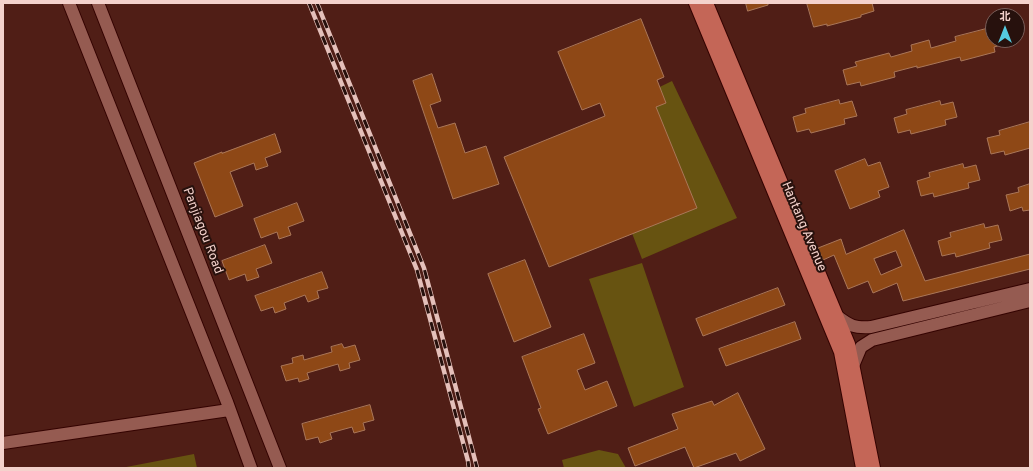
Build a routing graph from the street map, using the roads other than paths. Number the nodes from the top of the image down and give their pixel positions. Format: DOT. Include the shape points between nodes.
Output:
graph roads {
  1 [pos="70,3"];
  2 [pos="98,3"];
  3 [pos="688,3"];
  4 [pos="695,3"];
  5 [pos="707,3"];
  6 [pos="711,3"];
  7 [pos="712,30"];
  8 [pos="1030,289"];
  9 [pos="1030,301"];
  10 [pos="837,316"];
  11 [pos="853,366"];
  12 [pos="229,410"];
  13 [pos="3,443"];
  14 [pos="251,468"];
  15 [pos="280,468"];
  16 [pos="862,468"];
  17 [pos="874,468"];
  1 -- 12 [label="street"];
  2 -- 15 [label="street, Panjiagou Road"];
  3 -- 7 [label="main road"];
  4 -- 7 [label="main road, Hantang Avenue"];
  5 -- 7 [label="main road, Hantang Avenue"];
  6 -- 7 [label="main road"];
  7 -- 10 [label="main road, Hantang Avenue"];
  7 -- 16 [label="main road, Hantang Avenue" via="840,352"];
  8 -- 10 [label="street" via="871,327 859,328"];
  9 -- 11 [label="street" via="872,340 861,347"];
  10 -- 11 [label="main road, Hantang Avenue" via="849,344"];
  11 -- 17 [label="main road, Hantang Avenue"];
  12 -- 13 [label="street"];
  12 -- 14 [label="street"];
}
